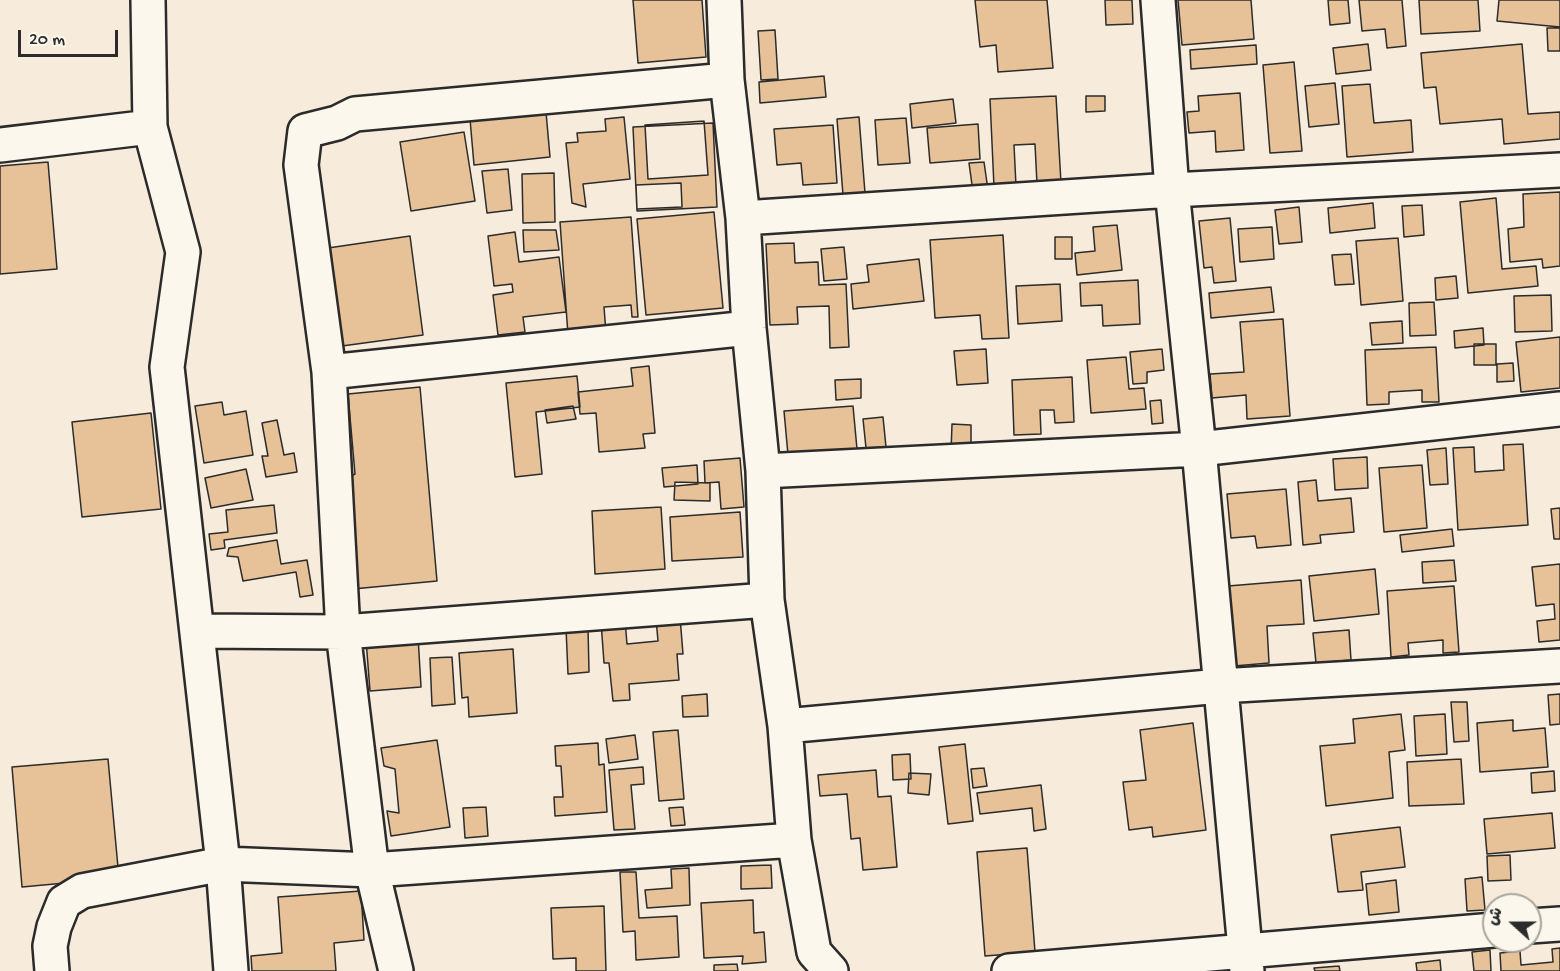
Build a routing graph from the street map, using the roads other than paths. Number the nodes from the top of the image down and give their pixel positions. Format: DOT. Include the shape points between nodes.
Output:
graph roads {
  1 [pos="148,0"];
  2 [pos="724,0"];
  3 [pos="1158,0"];
  4 [pos="727,80"];
  5 [pos="150,127"];
  6 [pos="0,145"];
  7 [pos="1560,170"];
  8 [pos="1172,190"];
  9 [pos="743,218"];
  10 [pos="748,328"];
  11 [pos="329,372"];
  12 [pos="1560,409"];
  13 [pos="1199,449"];
  14 [pos="764,471"];
  15 [pos="767,600"];
  16 [pos="198,631"];
  17 [pos="343,632"];
  18 [pos="1560,666"];
  19 [pos="1220,686"];
  20 [pos="785,726"];
  21 [pos="794,840"];
  22 [pos="223,864"];
  23 [pos="372,870"];
  24 [pos="1560,924"];
  25 [pos="1542,925"];
  26 [pos="1482,932"];
  27 [pos="1246,961"];
  28 [pos="52,971"];
  29 [pos="231,971"];
  30 [pos="396,971"];
  31 [pos="831,971"];
  32 [pos="1009,971"];
  1 -- 5 [label="street"];
  2 -- 4 [label="street"];
  3 -- 8 [label="street"];
  4 -- 9 [label="street"];
  4 -- 11 [label="street" via="355,114 305,131 300,165"];
  5 -- 6 [label="street"];
  5 -- 16 [label="street" via="183,252 167,367"];
  7 -- 8 [label="street"];
  8 -- 9 [label="street"];
  8 -- 13 [label="street"];
  9 -- 10 [label="street"];
  10 -- 11 [label="street"];
  10 -- 14 [label="street"];
  11 -- 17 [label="street"];
  12 -- 13 [label="street"];
  13 -- 14 [label="street"];
  13 -- 19 [label="street"];
  14 -- 15 [label="street"];
  15 -- 17 [label="street"];
  15 -- 20 [label="street"];
  16 -- 17 [label="street"];
  16 -- 22 [label="street"];
  17 -- 23 [label="street"];
  18 -- 19 [label="street"];
  19 -- 20 [label="street"];
  19 -- 27 [label="street"];
  20 -- 21 [label="street"];
  21 -- 23 [label="street"];
  21 -- 31 [label="street" via="814,952"];
  22 -- 23 [label="street"];
  22 -- 28 [label="street" via="82,891 64,902 54,927"];
  22 -- 29 [label="street"];
  23 -- 30 [label="street"];
  24 -- 25 [label="street"];
  26 -- 27 [label="street"];
  27 -- 32 [label="street"];
}
